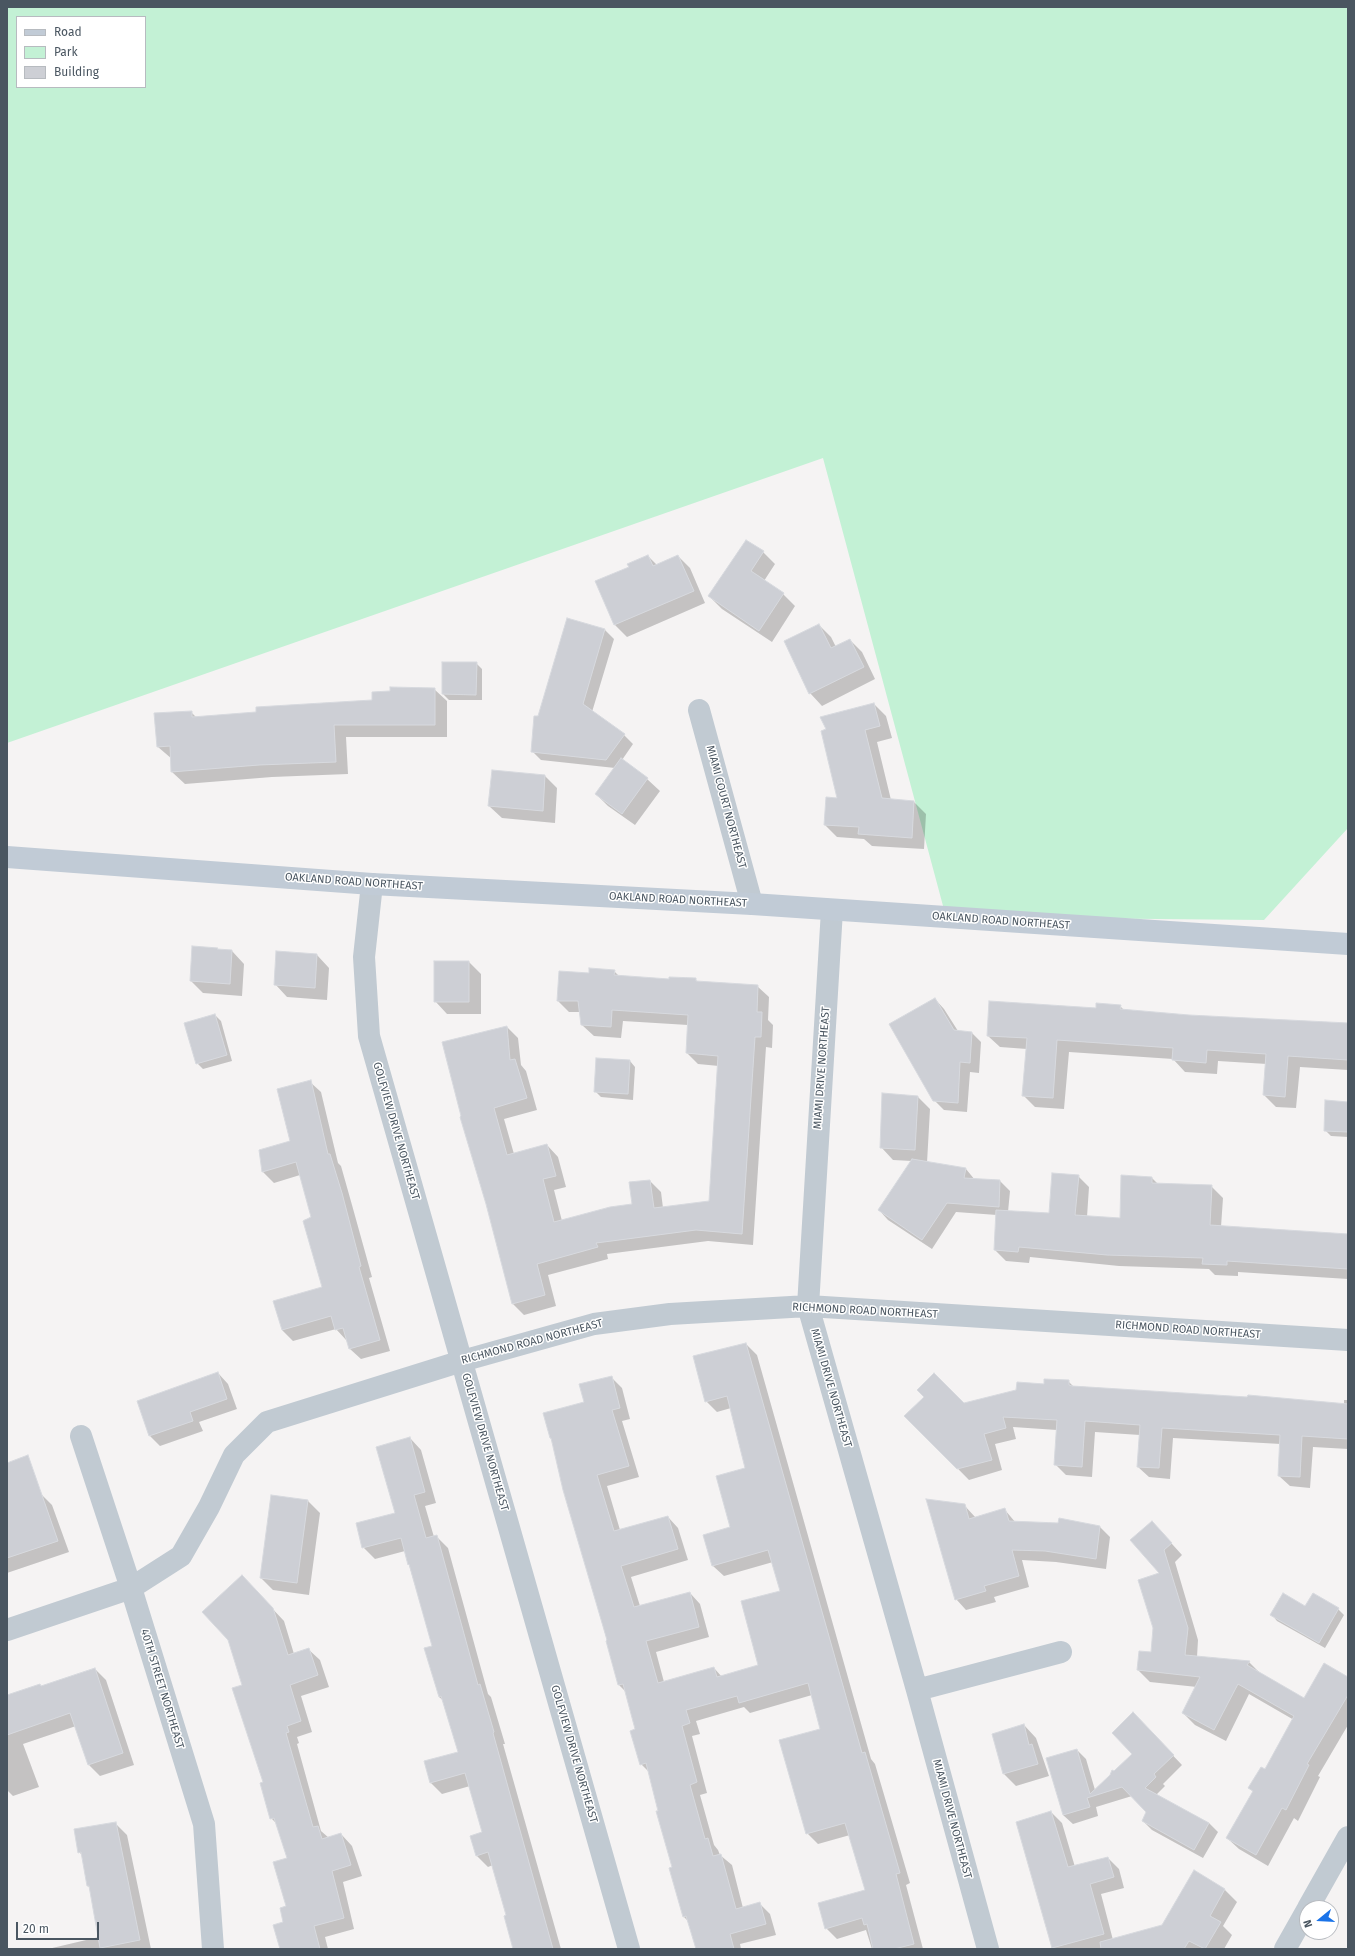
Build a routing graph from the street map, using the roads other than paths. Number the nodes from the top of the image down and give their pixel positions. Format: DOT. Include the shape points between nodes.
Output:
graph roads {
  1 [pos="700,710"];
  2 [pos="7,857"];
  3 [pos="372,884"];
  4 [pos="752,904"];
  5 [pos="832,910"];
  6 [pos="1348,944"];
  7 [pos="808,1306"];
  8 [pos="1348,1340"];
  9 [pos="462,1361"];
  10 [pos="81,1436"];
  11 [pos="131,1588"];
  12 [pos="7,1630"];
  13 [pos="1061,1652"];
  14 [pos="917,1690"];
  15 [pos="1348,1836"];
  16 [pos="1313,1900"];
  17 [pos="1299,1925"];
  18 [pos="213,1949"];
  19 [pos="629,1949"];
  20 [pos="988,1949"];
  21 [pos="1285,1949"];
  1 -- 4 [label="street, MIAMI COURT NORTHEAST"];
  2 -- 3 [label="main road, OAKLAND ROAD NORTHEAST"];
  3 -- 4 [label="main road, OAKLAND ROAD NORTHEAST"];
  3 -- 9 [label="street, GOLFVIEW DRIVE NORTHEAST" via="364,957 369,1036"];
  4 -- 5 [label="main road, OAKLAND ROAD NORTHEAST"];
  5 -- 6 [label="main road, OAKLAND ROAD NORTHEAST"];
  5 -- 7 [label="street, MIAMI DRIVE NORTHEAST"];
  7 -- 8 [label="street, RICHMOND ROAD NORTHEAST"];
  7 -- 9 [label="street, RICHMOND ROAD NORTHEAST" via="670,1314 594,1324"];
  7 -- 14 [label="street, MIAMI DRIVE NORTHEAST"];
  9 -- 11 [label="street, RICHMOND ROAD NORTHEAST" via="267,1422 234,1455 182,1556"];
  9 -- 19 [label="street, GOLFVIEW DRIVE NORTHEAST"];
  10 -- 11 [label="street, 40TH STREET NORTHEAST"];
  11 -- 12 [label="street, RICHMOND ROAD NORTHEAST"];
  11 -- 18 [label="street, 40TH STREET NORTHEAST" via="204,1824"];
  13 -- 14 [label="street"];
  14 -- 20 [label="street, MIAMI DRIVE NORTHEAST"];
  15 -- 16 [label="street"];
  17 -- 21 [label="street"];
}
